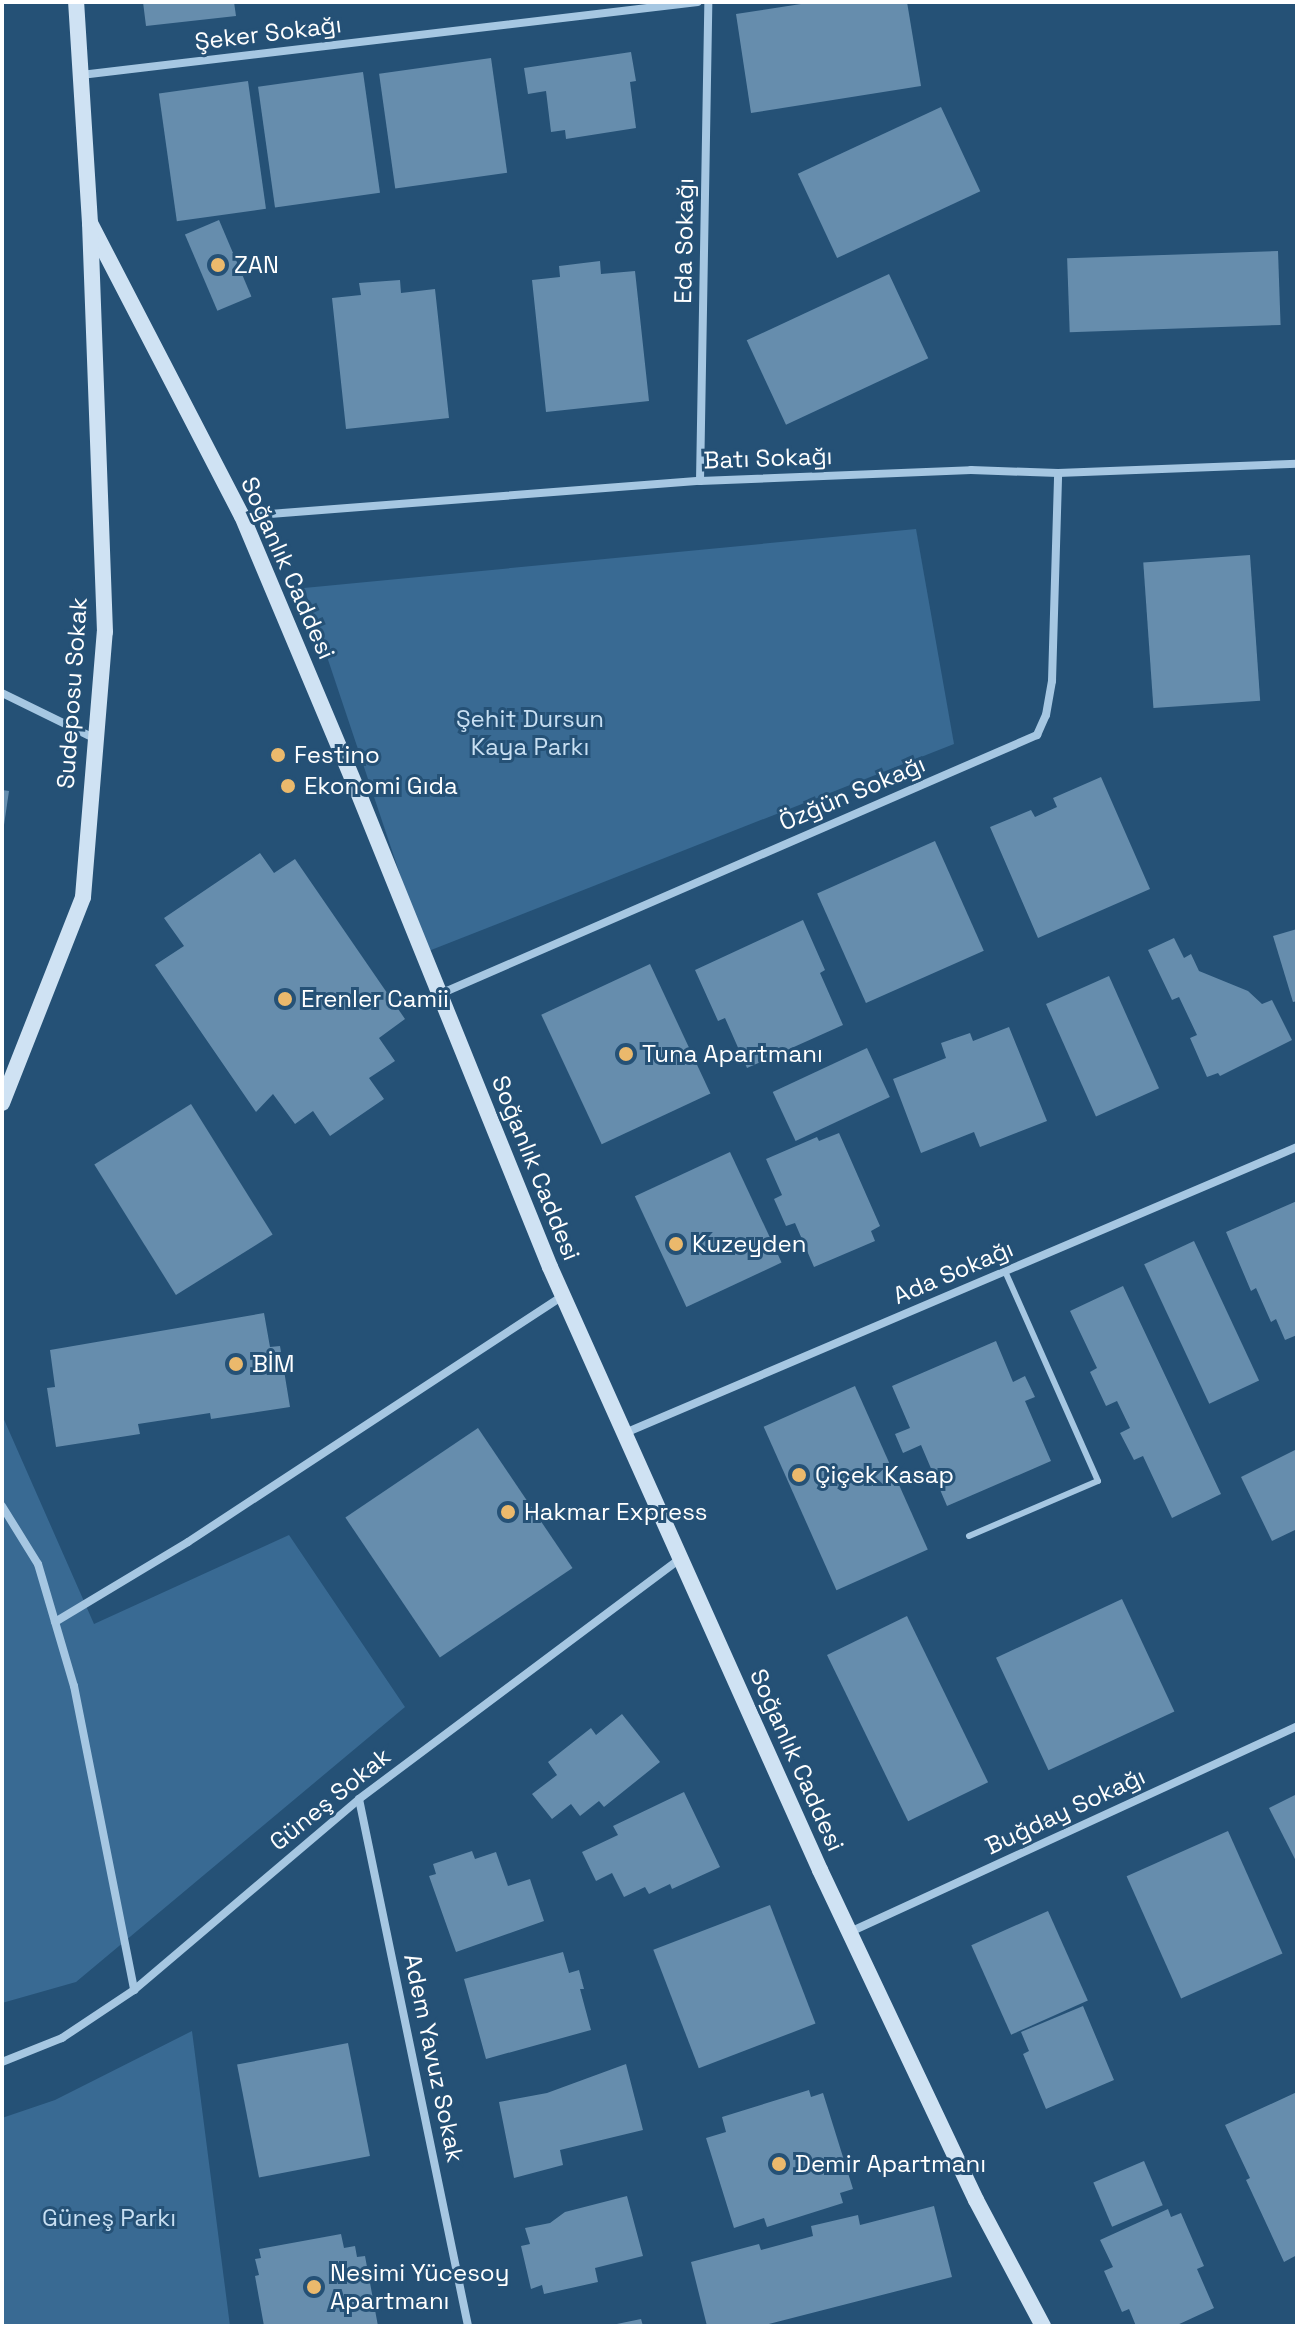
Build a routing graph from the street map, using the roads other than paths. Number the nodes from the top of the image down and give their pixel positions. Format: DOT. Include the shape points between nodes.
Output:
graph roads {
  1 [pos="76,2"];
  2 [pos="698,2"];
  3 [pos="708,2"];
  4 [pos="80,75"];
  5 [pos="90,223"];
  6 [pos="1297,464"];
  7 [pos="1058,473"];
  8 [pos="700,481"];
  9 [pos="242,516"];
  10 [pos="2,693"];
  11 [pos="94,738"];
  12 [pos="440,994"];
  13 [pos="2,1103"];
  14 [pos="1297,1147"];
  15 [pos="1005,1271"];
  16 [pos="563,1295"];
  17 [pos="624,1433"];
  18 [pos="2,1506"];
  19 [pos="969,1536"];
  20 [pos="680,1559"];
  21 [pos="55,1622"];
  22 [pos="1297,1726"];
  23 [pos="359,1799"];
  24 [pos="849,1932"];
  25 [pos="134,1990"];
  26 [pos="2,2062"];
  27 [pos="468,2326"];
  28 [pos="1043,2326"];
  1 -- 4 [label="street, Soğanlık Caddesi"];
  2 -- 4 [label="street, Şeker Sokağı"];
  3 -- 8 [label="street, Eda Sokağı"];
  4 -- 5 [label="street, Soğanlık Caddesi"];
  5 -- 9 [label="street, Soğanlık Caddesi"];
  5 -- 11 [label="street, Sudeposu Sokak" via="105,632"];
  6 -- 7 [label="street, Batı Sokağı"];
  7 -- 8 [label="street, Batı Sokağı" via="971,470"];
  7 -- 12 [label="street, Özğün Sokağı" via="1052,681 1037,735"];
  8 -- 9 [label="street, Batı Sokağı"];
  9 -- 12 [label="street, Soğanlık Caddesi"];
  10 -- 11 [label="street"];
  11 -- 13 [label="street, Sudeposu Sokak" via="83,897"];
  12 -- 16 [label="street, Soğanlık Caddesi"];
  14 -- 15 [label="street, Ada Sokağı"];
  15 -- 17 [label="street, Ada Sokağı"];
  15 -- 19 [label="lane" via="1098,1481"];
  16 -- 17 [label="street, Soğanlık Caddesi"];
  16 -- 21 [label="street" via="188,1542"];
  17 -- 20 [label="street, Soğanlık Caddesi"];
  18 -- 21 [label="street" via="38,1564"];
  20 -- 23 [label="street, Güneş Sokak"];
  20 -- 24 [label="street, Soğanlık Caddesi"];
  21 -- 25 [label="street" via="74,1686"];
  22 -- 24 [label="street, Buğday Sokağı"];
  23 -- 25 [label="street, Güneş Sokak"];
  23 -- 27 [label="street, Adem Yavuz Sokak"];
  24 -- 28 [label="street, Soğanlık Caddesi" via="976,2200"];
  25 -- 26 [label="street, Güneş Sokak" via="62,2038"];
}
